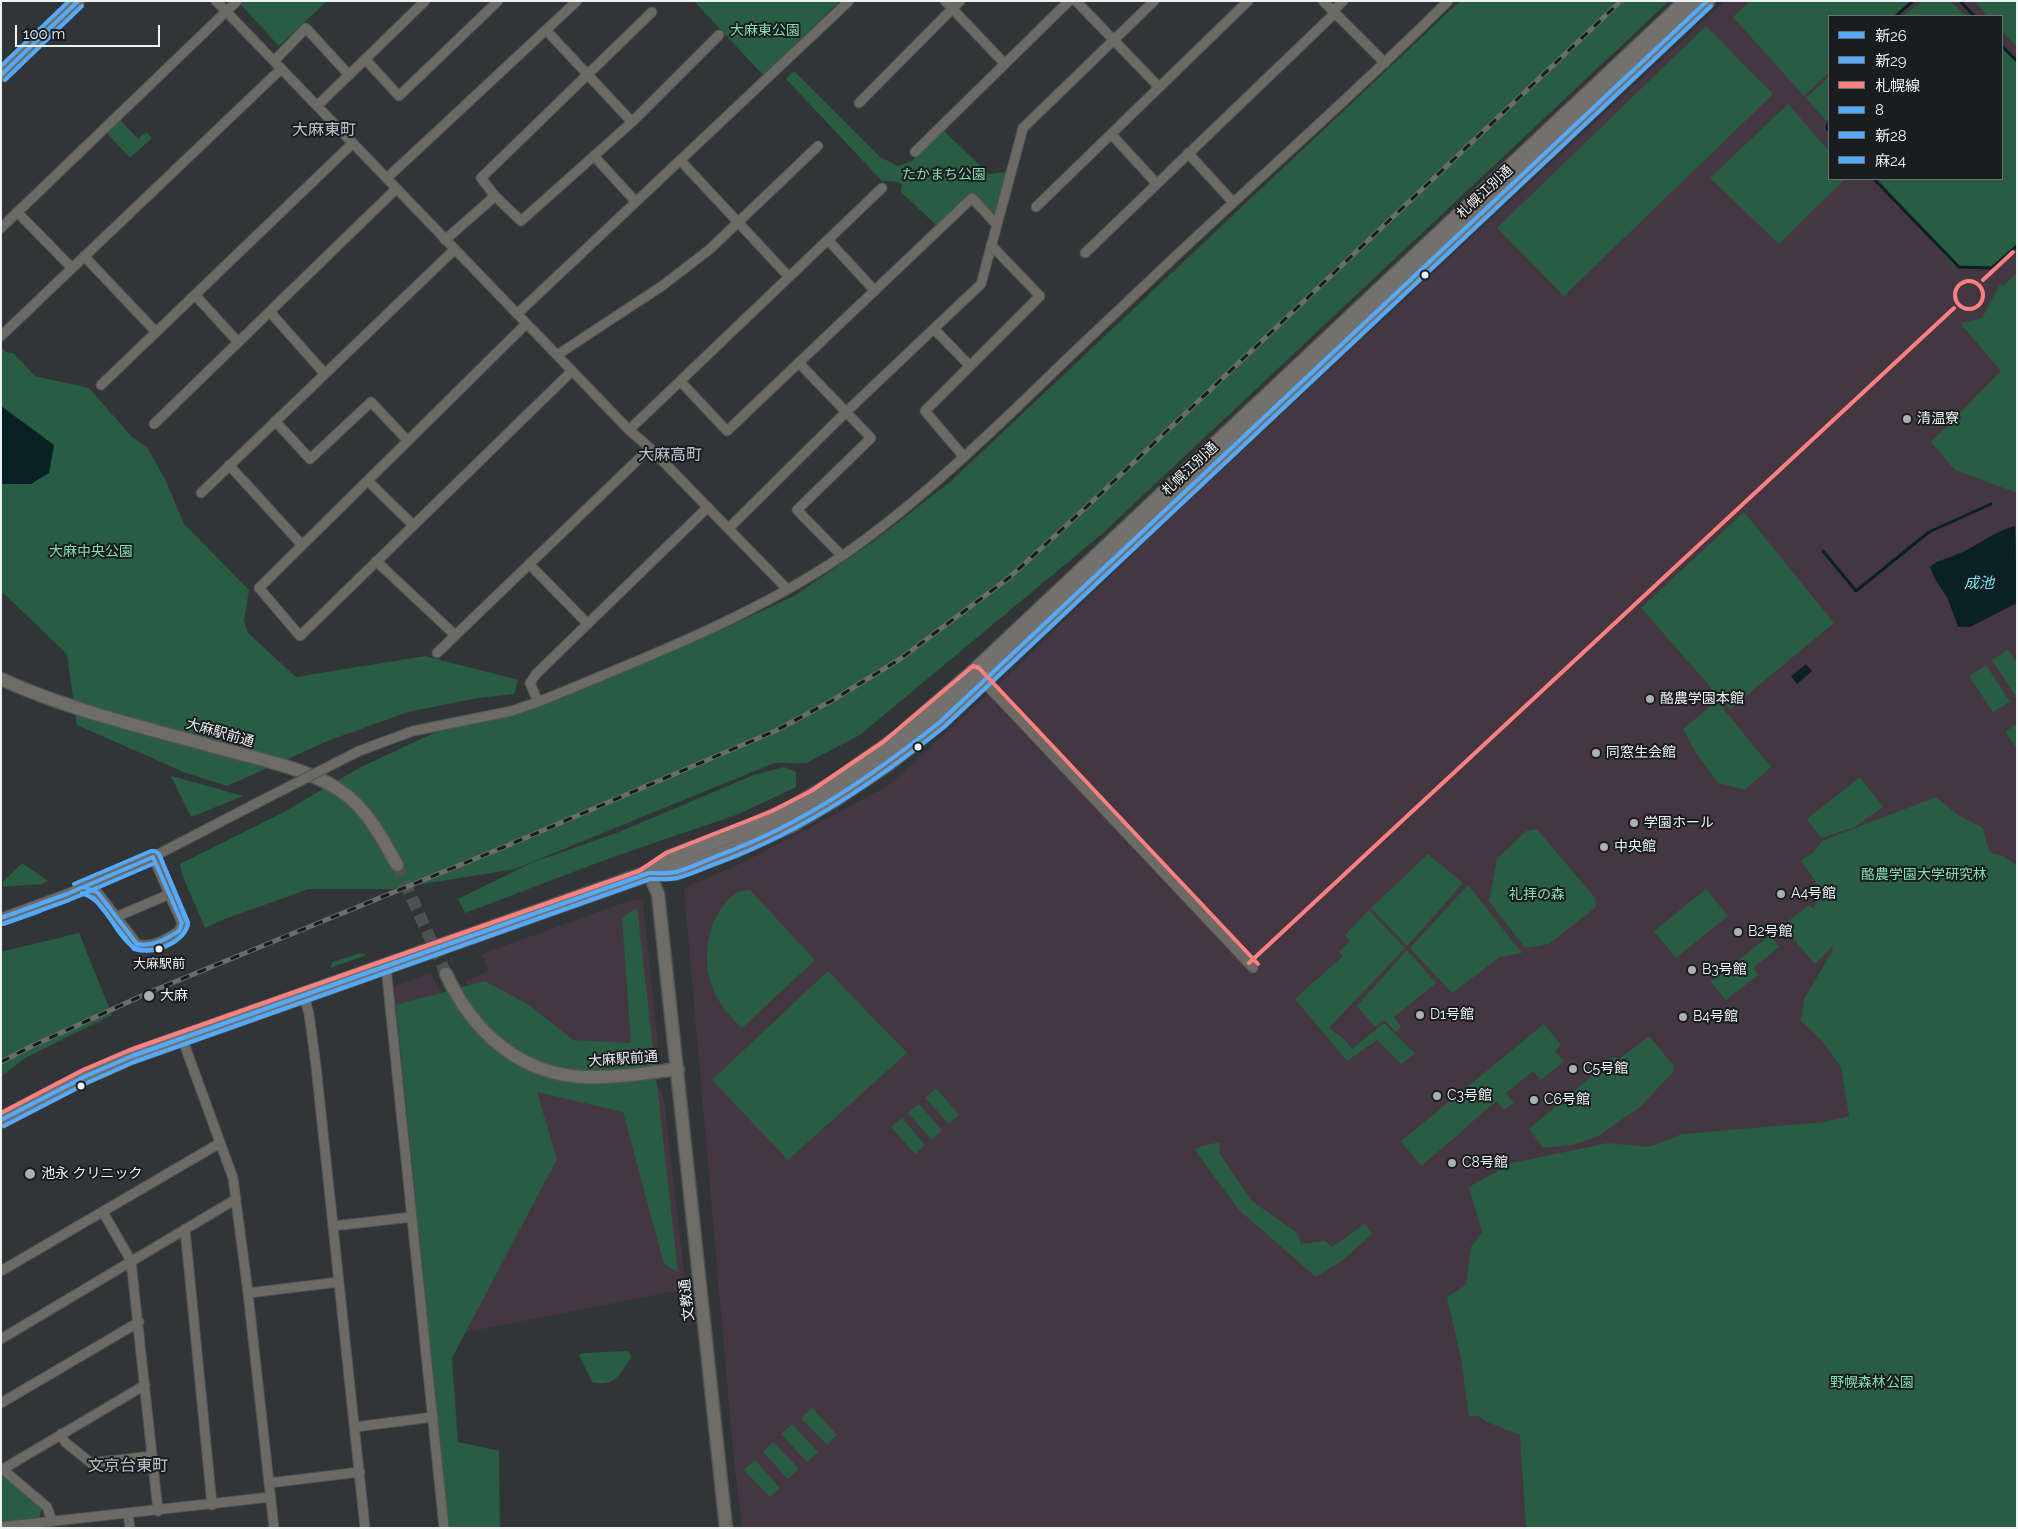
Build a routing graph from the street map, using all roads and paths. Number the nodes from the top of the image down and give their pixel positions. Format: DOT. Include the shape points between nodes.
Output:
graph roads {
  1 [pos="78,1"];
  2 [pos="216,1"];
  3 [pos="237,1"];
  4 [pos="425,1"];
  5 [pos="498,1"];
  6 [pos="577,1"];
  7 [pos="849,1"];
  8 [pos="945,1"];
  9 [pos="960,1"];
  10 [pos="1069,1"];
  11 [pos="1076,1"];
  12 [pos="1154,1"];
  13 [pos="1248,1"];
  14 [pos="1323,1"];
  15 [pos="1343,1"];
  16 [pos="1448,1"];
  17 [pos="1687,1"];
  18 [pos="1707,1"];
  19 [pos="952,9"];
  20 [pos="226,12"];
  21 [pos="652,12"];
  22 [pos="1334,12"];
  23 [pos="546,30"];
  24 [pos="718,35"];
  25 [pos="1114,40"];
  26 [pos="365,60"];
  27 [pos="274,61"];
  28 [pos="1385,63"];
  29 [pos="1005,64"];
  30 [pos="281,69"];
  31 [pos="588,73"];
  32 [pos="1,75"];
  33 [pos="349,75"];
  34 [pos="1159,87"];
  35 [pos="859,102"];
  36 [pos="317,106"];
  37 [pos="632,122"];
  38 [pos="1111,134"];
  39 [pos="353,144"];
  40 [pos="818,146"];
  41 [pos="915,152"];
  42 [pos="1188,153"];
  43 [pos="594,156"];
  44 [pos="680,160"];
  45 [pos="387,178"];
  46 [pos="1157,184"];
  47 [pos="882,188"];
  48 [pos="396,189"];
  49 [pos="495,196"];
  50 [pos="1232,201"];
  51 [pos="636,202"];
  52 [pos="1036,207"];
  53 [pos="17,212"];
  54 [pos="737,222"];
  55 [pos="997,225"];
  56 [pos="1,228"];
  57 [pos="446,240"];
  58 [pos="828,240"];
  59 [pos="991,245"];
  60 [pos="455,249"];
  61 [pos="1085,253"];
  62 [pos="84,256"];
  63 [pos="72,268"];
  64 [pos="789,277"];
  65 [pos="874,291"];
  66 [pos="195,295"];
  67 [pos="270,312"];
  68 [pos="517,314"];
  69 [pos="526,324"];
  70 [pos="934,329"];
  71 [pos="156,332"];
  72 [pos="1,336"];
  73 [pos="238,342"];
  74 [pos="557,355"];
  75 [pos="799,362"];
  76 [pos="970,366"];
  77 [pos="572,371"];
  78 [pos="325,374"];
  79 [pos="680,381"];
  80 [pos="101,385"];
  81 [pos="846,412"];
  82 [pos="276,421"];
  83 [pos="154,424"];
  84 [pos="629,430"];
  85 [pos="408,441"];
  86 [pos="650,448"];
  87 [pos="964,457"];
  88 [pos="229,465"];
  89 [pos="368,481"];
  90 [pos="201,493"];
  91 [pos="708,507"];
  92 [pos="413,525"];
  93 [pos="729,528"];
  94 [pos="302,545"];
  95 [pos="842,556"];
  96 [pos="376,561"];
  97 [pos="529,564"];
  98 [pos="787,589"];
  99 [pos="588,624"];
  100 [pos="455,635"];
  101 [pos="437,653"];
  102 [pos="979,676"];
  103 [pos="1,678"];
  104 [pos="538,702"];
  105 [pos="153,857"];
  106 [pos="398,865"];
  107 [pos="649,873"];
  108 [pos="84,887"];
  109 [pos="170,894"];
  110 [pos="116,917"];
  111 [pos="1,918"];
  112 [pos="386,967"];
  113 [pos="1253,968"];
  114 [pos="446,974"];
  115 [pos="304,996"];
  116 [pos="182,1038"];
  117 [pos="678,1069"];
  118 [pos="1,1120"];
  119 [pos="220,1143"];
  120 [pos="236,1199"];
  121 [pos="104,1212"];
  122 [pos="412,1217"];
  123 [pos="333,1226"];
  124 [pos="185,1229"];
  125 [pos="132,1261"];
  126 [pos="1,1272"];
  127 [pos="339,1282"];
  128 [pos="248,1293"];
  129 [pos="139,1322"];
  130 [pos="1,1338"];
  131 [pos="145,1385"];
  132 [pos="1,1403"];
  133 [pos="433,1417"];
  134 [pos="355,1426"];
  135 [pos="61,1434"];
  136 [pos="152,1456"];
  137 [pos="2,1468"];
  138 [pos="360,1472"];
  139 [pos="269,1483"];
  140 [pos="271,1497"];
  141 [pos="212,1505"];
  142 [pos="158,1510"];
  143 [pos="128,1514"];
  144 [pos="52,1521"];
  145 [pos="1,1527"];
  146 [pos="130,1528"];
  147 [pos="274,1528"];
  148 [pos="365,1528"];
  149 [pos="444,1528"];
  150 [pos="726,1528"];
  1 -- 32 [label="street"];
  2 -- 20 [label="street"];
  3 -- 20 [label="street"];
  4 -- 26 [label="street"];
  5 -- 26 [label="street" via="399,96"];
  6 -- 23 [label="street"];
  7 -- 44 [label="street"];
  8 -- 19 [label="street"];
  9 -- 19 [label="street"];
  10 -- 29 [label="street"];
  11 -- 25 [label="street"];
  12 -- 25 [label="street"];
  13 -- 34 [label="street"];
  14 -- 22 [label="street"];
  15 -- 22 [label="street"];
  16 -- 28 [label="street"];
  17 -- 102 [label="highway, 札幌江別通"];
  18 -- 102 [label="highway, 札幌江別通"];
  19 -- 29 [label="street"];
  19 -- 35 [label="street"];
  20 -- 27 [label="street"];
  20 -- 53 [label="street"];
  21 -- 31 [label="street"];
  22 -- 28 [label="street"];
  22 -- 42 [label="street"];
  23 -- 31 [label="street"];
  23 -- 45 [label="street"];
  24 -- 37 [label="street"];
  25 -- 34 [label="street"];
  25 -- 55 [label="street" via="1023,128"];
  26 -- 33 [label="street"];
  27 -- 30 [label="street"];
  27 -- 33 [label="street" via="306,28"];
  28 -- 50 [label="street"];
  29 -- 41 [label="street"];
  30 -- 36 [label="street"];
  30 -- 62 [label="street"];
  31 -- 37 [label="street"];
  31 -- 49 [label="street" via="481,178"];
  33 -- 36 [label="street"];
  34 -- 38 [label="street"];
  36 -- 39 [label="street"];
  37 -- 43 [label="street"];
  38 -- 46 [label="street"];
  38 -- 52 [label="street"];
  39 -- 45 [label="street"];
  39 -- 66 [label="street"];
  40 -- 54 [label="street"];
  42 -- 46 [label="street"];
  42 -- 50 [label="street"];
  43 -- 49 [label="street" via="521,221"];
  43 -- 51 [label="street"];
  44 -- 51 [label="street"];
  44 -- 54 [label="street"];
  45 -- 48 [label="street"];
  46 -- 61 [label="street"];
  47 -- 58 [label="street"];
  48 -- 57 [label="street"];
  48 -- 67 [label="street"];
  49 -- 57 [label="street"];
  50 -- 87 [label="street"];
  51 -- 68 [label="street"];
  53 -- 56 [label="street"];
  53 -- 63 [label="street"];
  54 -- 64 [label="street"];
  54 -- 74 [label="street" via="710,249 662,286"];
  55 -- 59 [label="street"];
  55 -- 65 [label="street" via="972,198"];
  57 -- 60 [label="street"];
  58 -- 64 [label="street"];
  58 -- 65 [label="street"];
  59 -- 70 [label="street" via="981,284"];
  59 -- 76 [label="street" via="1040,296"];
  60 -- 68 [label="street"];
  60 -- 78 [label="street"];
  62 -- 63 [label="street"];
  62 -- 71 [label="street"];
  63 -- 72 [label="street"];
  64 -- 79 [label="street"];
  65 -- 75 [label="street"];
  66 -- 71 [label="street"];
  66 -- 73 [label="street"];
  67 -- 73 [label="street"];
  67 -- 78 [label="street"];
  68 -- 69 [label="street"];
  69 -- 74 [label="street"];
  69 -- 85 [label="street"];
  70 -- 76 [label="street"];
  70 -- 81 [label="street"];
  71 -- 80 [label="street"];
  73 -- 83 [label="street"];
  74 -- 77 [label="street"];
  75 -- 79 [label="street" via="727,431"];
  75 -- 81 [label="street"];
  76 -- 87 [label="street" via="925,411"];
  77 -- 84 [label="street"];
  77 -- 92 [label="street"];
  78 -- 82 [label="street"];
  79 -- 84 [label="street"];
  81 -- 93 [label="street"];
  81 -- 95 [label="street" via="871,438 797,510"];
  82 -- 85 [label="street" via="310,459 371,402"];
  82 -- 88 [label="street"];
  84 -- 86 [label="street"];
  85 -- 89 [label="street"];
  86 -- 91 [label="street"];
  86 -- 97 [label="street"];
  87 -- 95 [label="street" via="891,520"];
  88 -- 90 [label="street"];
  88 -- 94 [label="street"];
  89 -- 92 [label="street"];
  89 -- 94 [label="street"];
  91 -- 93 [label="street"];
  91 -- 99 [label="street"];
  92 -- 96 [label="street"];
  93 -- 98 [label="street"];
  94 -- 96 [label="street" via="259,588 300,636"];
  95 -- 98 [label="street"];
  96 -- 100 [label="street"];
  97 -- 99 [label="street"];
  97 -- 100 [label="street"];
  98 -- 104 [label="street" via="698,636"];
  99 -- 104 [label="street" via="531,680"];
  100 -- 101 [label="street"];
  102 -- 107 [label="highway, 札幌江別通" via="833,784 759,824 670,858"];
  102 -- 113 [label="street"];
  103 -- 106 [label="street, 大麻駅前通" via="25,690 78,707 308,775 355,803"];
  104 -- 105 [label="street, bridge" via="512,711 413,731 359,751"];
  105 -- 108 [label="street"];
  105 -- 109 [label="street"];
  107 -- 112 [label="highway, 札幌江別通"];
  107 -- 117 [label="street, 大麻駅前通" via="658,894"];
  108 -- 110 [label="street" via="98,893"];
  108 -- 111 [label="street"];
  109 -- 110 [label="street"];
  109 -- 110 [label="street" via="182,923 179,931 166,939 148,946 137,944"];
  112 -- 115 [label="highway, 札幌江別通"];
  112 -- 122 [label="street"];
  114 -- 117 [label="street, 大麻駅前通" via="463,1007 484,1032 513,1055 539,1068 585,1077"];
  115 -- 116 [label="highway, 札幌江別通"];
  115 -- 123 [label="street" via="316,1066"];
  116 -- 118 [label="highway, 札幌江別通" via="86,1076"];
  116 -- 119 [label="street"];
  117 -- 150 [label="street, 文教通"];
  119 -- 120 [label="street" via="233,1178"];
  119 -- 121 [label="street"];
  120 -- 124 [label="street"];
  120 -- 128 [label="street"];
  121 -- 125 [label="street"];
  121 -- 126 [label="street"];
  122 -- 123 [label="street"];
  122 -- 133 [label="street"];
  123 -- 127 [label="street"];
  124 -- 125 [label="street"];
  124 -- 141 [label="street"];
  125 -- 129 [label="street"];
  125 -- 130 [label="street"];
  127 -- 128 [label="street"];
  127 -- 134 [label="street"];
  128 -- 139 [label="street"];
  129 -- 131 [label="street"];
  129 -- 132 [label="street"];
  131 -- 135 [label="street"];
  131 -- 136 [label="street"];
  133 -- 134 [label="street"];
  133 -- 149 [label="street"];
  134 -- 138 [label="street"];
  135 -- 136 [label="street" via="65,1442 91,1463"];
  135 -- 137 [label="street"];
  136 -- 142 [label="street"];
  137 -- 144 [label="street" via="47,1507"];
  138 -- 139 [label="street"];
  138 -- 148 [label="street"];
  139 -- 140 [label="street"];
  140 -- 141 [label="street"];
  140 -- 147 [label="street"];
  141 -- 142 [label="street"];
  142 -- 143 [label="street"];
  143 -- 144 [label="street"];
  143 -- 146 [label="street"];
  144 -- 145 [label="street"];
}
